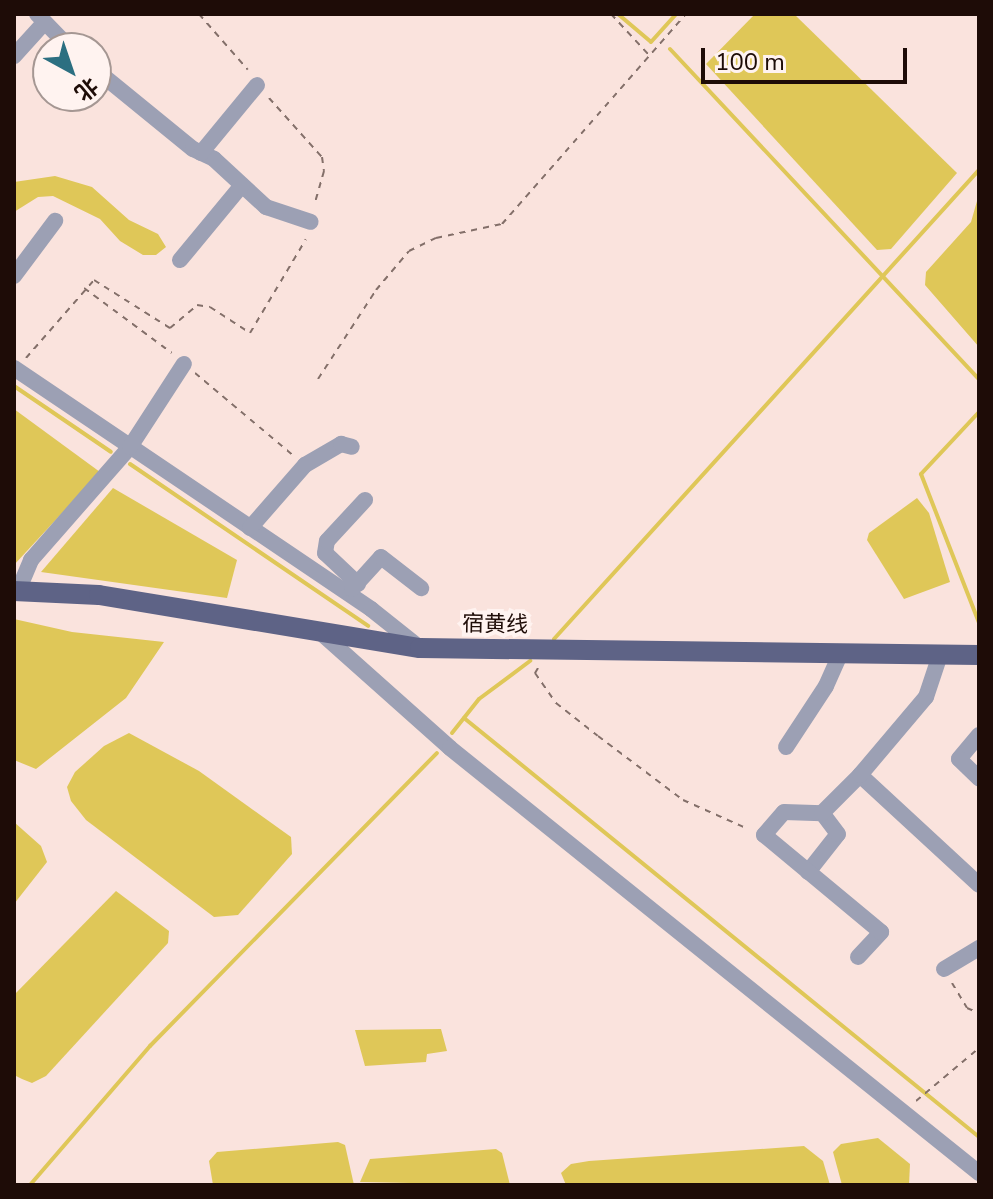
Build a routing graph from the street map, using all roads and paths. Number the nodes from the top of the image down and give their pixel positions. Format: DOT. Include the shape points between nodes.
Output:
graph roads {
  1 [pos="611,14"];
  2 [pos="686,14"];
  3 [pos="41,18"];
  4 [pos="14,56"];
  5 [pos="650,56"];
  6 [pos="112,83"];
  7 [pos="257,85"];
  8 [pos="201,153"];
  9 [pos="242,185"];
  10 [pos="55,221"];
  11 [pos="311,222"];
  12 [pos="180,260"];
  13 [pos="14,276"];
  14 [pos="184,364"];
  15 [pos="14,368"];
  16 [pos="318,379"];
  17 [pos="130,447"];
  18 [pos="352,447"];
  19 [pos="365,500"];
  20 [pos="250,528"];
  21 [pos="353,588"];
  22 [pos="421,588"];
  23 [pos="16,591"];
  24 [pos="320,632"];
  25 [pos="420,648"];
  26 [pos="549,650"];
  27 [pos="840,654"];
  28 [pos="940,655"];
  29 [pos="979,655"];
  30 [pos="979,735"];
  31 [pos="786,747"];
  32 [pos="860,775"];
  33 [pos="979,778"];
  34 [pos="822,813"];
  35 [pos="764,835"];
  36 [pos="808,872"];
  37 [pos="979,885"];
  38 [pos="979,948"];
  39 [pos="858,957"];
  40 [pos="944,969"];
  41 [pos="979,1013"];
  42 [pos="979,1048"];
  43 [pos="920,1097"];
  44 [pos="979,1173"];
  1 -- 5 [label="path"];
  2 -- 5 [label="path"];
  3 -- 4 [label="street"];
  5 -- 16 [label="path" via="502,224 419,243 376,290"];
  6 -- 8 [label="street"];
  7 -- 8 [label="street"];
  8 -- 9 [label="street"];
  9 -- 11 [label="street" via="266,207"];
  9 -- 12 [label="street"];
  10 -- 13 [label="street"];
  14 -- 17 [label="street"];
  15 -- 17 [label="street"];
  17 -- 20 [label="street"];
  17 -- 23 [label="street" via="31,560"];
  18 -- 20 [label="street" via="341,444 305,465"];
  19 -- 21 [label="street" via="327,541 325,553"];
  20 -- 21 [label="street"];
  21 -- 22 [label="street" via="381,557"];
  21 -- 25 [label="street"];
  23 -- 24 [label="main road, 宿黄线" via="99,595"];
  24 -- 25 [label="main road, 宿黄线"];
  24 -- 44 [label="street" via="450,748"];
  25 -- 26 [label="main road, 宿黄线"];
  26 -- 27 [label="main road, 宿黄线"];
  26 -- 35 [label="path" via="535,673 556,703 683,800"];
  27 -- 28 [label="main road, 宿黄线"];
  27 -- 31 [label="street"];
  28 -- 29 [label="main road, 宿黄线"];
  28 -- 32 [label="street" via="926,697"];
  30 -- 33 [label="street" via="959,759"];
  32 -- 34 [label="street"];
  32 -- 37 [label="street"];
  34 -- 35 [label="street" via="784,812"];
  34 -- 36 [label="street" via="838,834"];
  35 -- 36 [label="street"];
  36 -- 39 [label="street" via="881,932"];
  38 -- 40 [label="street"];
  40 -- 41 [label="path" via="967,1008"];
  42 -- 43 [label="path"];
}
